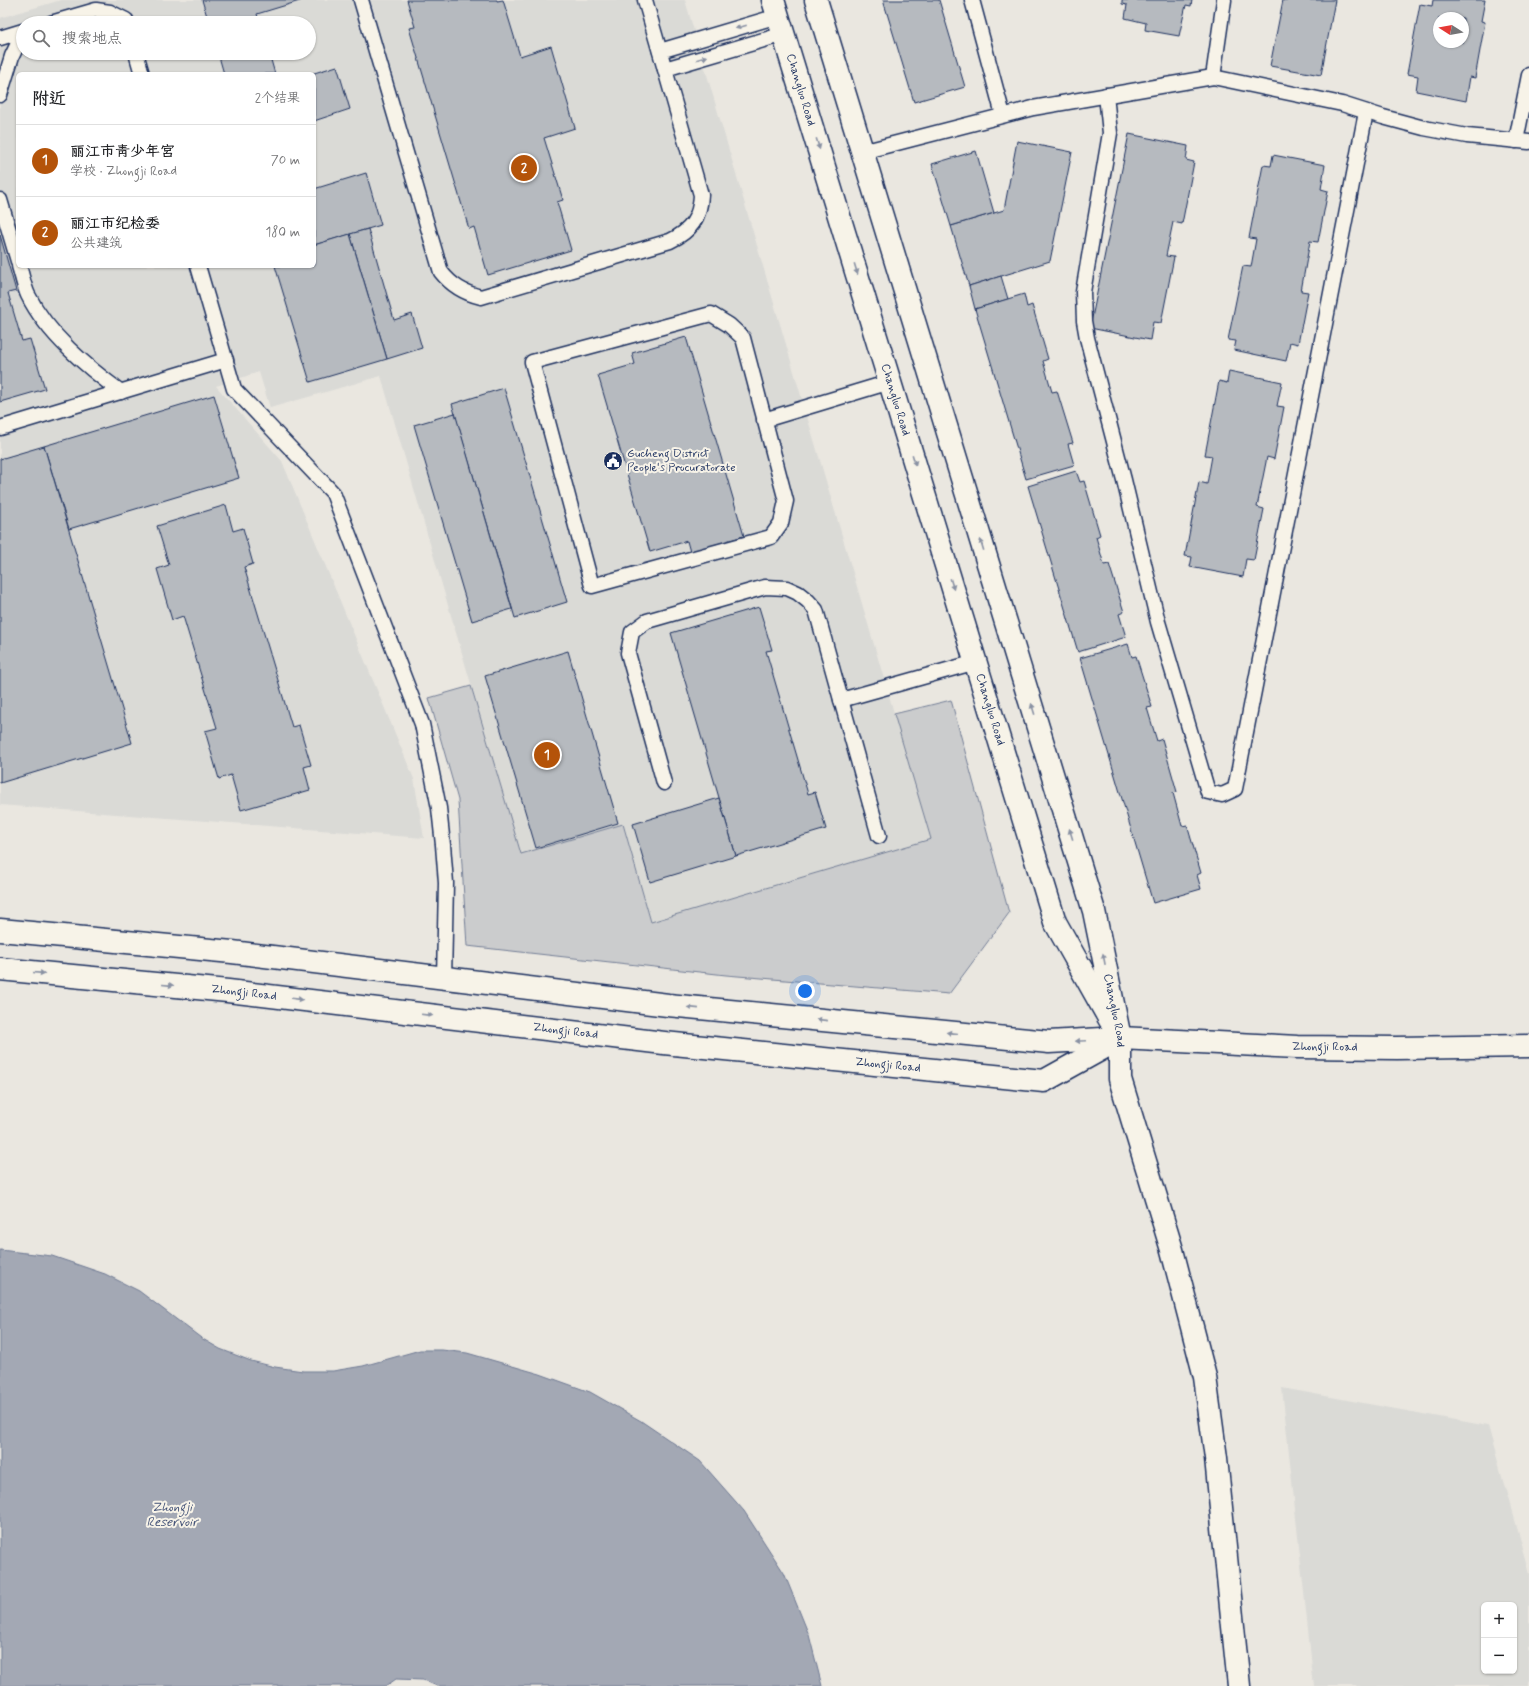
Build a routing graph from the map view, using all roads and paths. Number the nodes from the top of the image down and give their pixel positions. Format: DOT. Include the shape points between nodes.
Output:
graph roads {
  1 [pos="361,0"];
  2 [pos="645,0"];
  3 [pos="816,0"];
  4 [pos="972,0"];
  5 [pos="1224,0"];
  6 [pos="75,16"];
  7 [pos="118,16"];
  8 [pos="778,17"];
  9 [pos="16,34"];
  10 [pos="0,38"];
  11 [pos="16,47"];
  12 [pos="660,51"];
  13 [pos="138,60"];
  14 [pos="665,69"];
  15 [pos="141,72"];
  16 [pos="1529,75"];
  17 [pos="1212,77"];
  18 [pos="0,95"];
  19 [pos="1106,95"];
  20 [pos="1366,112"];
  21 [pos="1003,115"];
  22 [pos="1523,141"];
  23 [pos="862,152"];
  24 [pos="0,200"];
  25 [pos="16,254"];
  26 [pos="20,268"];
  27 [pos="199,268"];
  28 [pos="226,360"];
  29 [pos="890,382"];
  30 [pos="121,392"];
  31 [pos="764,420"];
  32 [pos="0,428"];
  33 [pos="976,662"];
  34 [pos="841,700"];
  35 [pos="664,783"];
  36 [pos="879,836"];
  37 [pos="0,930"];
  38 [pos="0,969"];
  39 [pos="444,978"];
  40 [pos="1120,1038"];
  41 [pos="1529,1046"];
  42 [pos="1239,1686"];
  1 -- 14 [label="lane" via="441,272 456,288 481,297 670,241 690,228 701,206 701,194"];
  2 -- 12 [label="lane"];
  3 -- 23 [label="street, Changluo Road"];
  4 -- 21 [label="lane"];
  5 -- 17 [label="lane"];
  6 -- 7 [label="lane" via="96,10"];
  8 -- 12 [label="lane, one-way"];
  14 -- 8 [label="lane, one-way"];
  8 -- 29 [label="street, Changluo Road, one-way"];
  9 -- 10 [label="lane"];
  11 -- 18 [label="lane"];
  12 -- 14 [label="lane"];
  13 -- 15 [label="lane"];
  16 -- 22 [label="lane"];
  17 -- 19 [label="lane"];
  17 -- 20 [label="lane" via="1342,104"];
  19 -- 20 [label="lane" via="1110,133 1083,292 1084,321 1158,622 1208,792 1222,795 1235,789"];
  19 -- 21 [label="lane"];
  20 -- 22 [label="lane" via="1424,128 1467,136"];
  21 -- 23 [label="lane"];
  40 -- 23 [label="street, Changluo Road, one-way" via="1094,910"];
  24 -- 25 [label="lane"];
  26 -- 30 [label="lane" via="28,295 44,319 62,341 100,377"];
  27 -- 28 [label="lane"];
  28 -- 30 [label="lane"];
  28 -- 39 [label="lane" via="234,389 333,493 422,724 437,794 443,845 446,883"];
  29 -- 31 [label="lane"];
  29 -- 33 [label="street, Changluo Road, one-way"];
  30 -- 32 [label="lane"];
  31 -- 31 [label="lane" via="743,338 711,314 532,362 592,586 771,538 780,523 786,501"];
  33 -- 34 [label="lane"];
  33 -- 40 [label="street, Changluo Road" via="1055,922"];
  34 -- 35 [label="lane" via="816,610 798,593 787,588 765,587 647,621 632,632 628,653"];
  34 -- 36 [label="lane"];
  37 -- 39 [label="street, Zhongji Road" via="232,952"];
  38 -- 40 [label="street, Zhongji Road, one-way" via="228,991 664,1043 1044,1081"];
  40 -- 39 [label="street, Zhongji Road, one-way" via="1041,1042 668,1005"];
  40 -- 41 [label="street, Zhongji Road" via="1297,1047"];
  40 -- 42 [label="street" via="1120,1079 1172,1250 1205,1377 1216,1458"];
}
